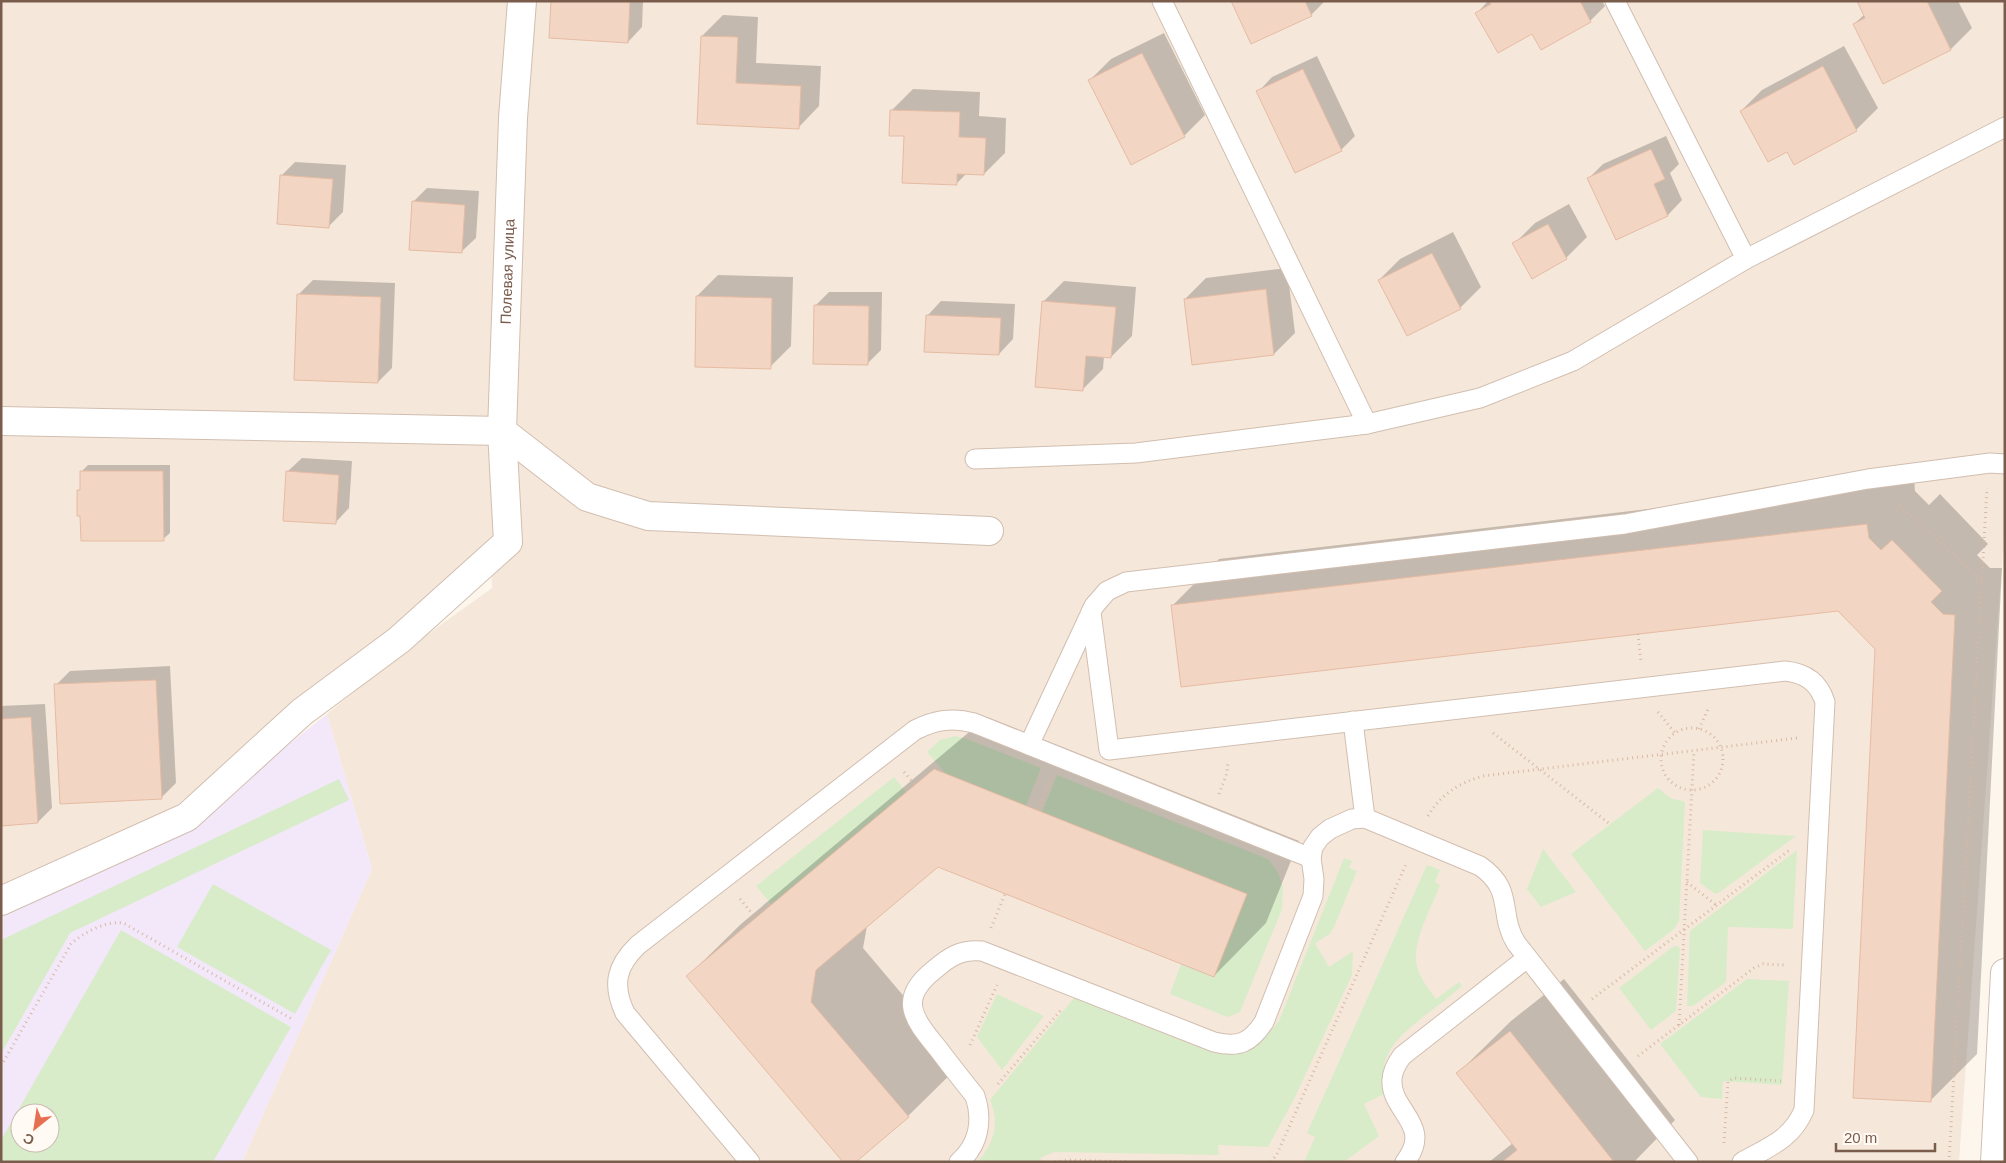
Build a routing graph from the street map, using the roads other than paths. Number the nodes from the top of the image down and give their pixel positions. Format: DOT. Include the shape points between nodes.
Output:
graph roads {
  1 [pos="522,1"];
  2 [pos="1162,1"];
  3 [pos="1615,1"];
  4 [pos="2005,127"];
  5 [pos="1746,259"];
  6 [pos="1,421"];
  7 [pos="1367,424"];
  8 [pos="502,431"];
  9 [pos="975,459"];
  10 [pos="2005,464"];
  11 [pos="989,531"];
  12 [pos="1091,612"];
  13 [pos="1353,722"];
  14 [pos="1029,745"];
  15 [pos="1108,750"];
  16 [pos="1112,778"];
  17 [pos="1365,818"];
  18 [pos="1311,858"];
  19 [pos="1,901"];
  20 [pos="1527,958"];
  21 [pos="2005,973"];
  22 [pos="750,1162"];
  23 [pos="959,1162"];
  24 [pos="1405,1162"];
  25 [pos="1688,1162"];
  26 [pos="1742,1162"];
  27 [pos="1995,1162"];
  1 -- 8 [label="street, Полевая улица" via="512,118"];
  2 -- 7 [label="lane"];
  3 -- 5 [label="lane"];
  4 -- 5 [label="lane"];
  5 -- 7 [label="lane" via="1573,361 1480,398"];
  6 -- 8 [label="street"];
  7 -- 9 [label="lane" via="1136,453"];
  8 -- 11 [label="street" via="587,498 648,516"];
  8 -- 19 [label="street, Полевая улица" via="508,542 399,640 302,712 187,817"];
  10 -- 12 [label="lane" via="1990,463 1868,479 1625,524 1126,582 1107,591"];
  12 -- 14 [label="lane"];
  12 -- 15 [label="lane"];
  13 -- 15 [label="lane"];
  13 -- 17 [label="lane"];
  13 -- 26 [label="lane" via="1785,671 1795,672 1812,681 1825,702 1804,1110 1794,1129"];
  14 -- 16 [label="lane"];
  14 -- 22 [label="lane" via="974,722 939,720 926,724 628,954 622,964 617,988 625,1013"];
  15 -- 16 [label="lane"];
  16 -- 18 [label="lane"];
  17 -- 18 [label="lane" via="1352,819 1330,830 1317,842"];
  17 -- 20 [label="lane" via="1480,866 1494,877 1503,893 1512,935"];
  18 -- 23 [label="lane" via="1313,896 1264,1022 1256,1034 1238,1044 1214,1042 982,951 950,957 920,981 912,1006 919,1024 975,1096 979,1107 978,1131 973,1144"];
  20 -- 24 [label="lane" via="1402,1056 1394,1068 1393,1091 1411,1120 1414,1133 1414,1146"];
  20 -- 25 [label="lane"];
  21 -- 27 [label="street"];
}
